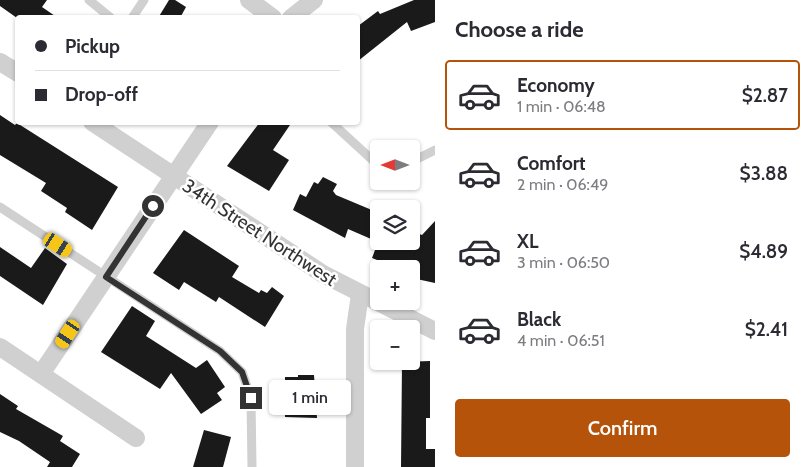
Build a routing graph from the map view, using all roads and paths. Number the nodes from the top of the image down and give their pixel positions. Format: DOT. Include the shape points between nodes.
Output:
graph roads {
  1 [pos="89,0"];
  2 [pos="144,0"];
  3 [pos="249,0"];
  4 [pos="314,0"];
  5 [pos="107,15"];
  6 [pos="134,15"];
  7 [pos="269,15"];
  8 [pos="295,15"];
  9 [pos="0,62"];
  10 [pos="15,71"];
  11 [pos="96,125"];
  12 [pos="208,125"];
  13 [pos="334,125"];
  14 [pos="435,150"];
  15 [pos="370,158"];
  16 [pos="420,158"];
  17 [pos="173,176"];
  18 [pos="0,207"];
  19 [pos="106,277"];
  20 [pos="360,294"];
  21 [pos="435,331"];
  22 [pos="0,348"];
  23 [pos="41,374"];
  24 [pos="136,438"];
  25 [pos="252,467"];
  26 [pos="355,467"];
  1 -- 5 [label="lane"];
  2 -- 6 [label="lane"];
  3 -- 7 [label="street"];
  4 -- 8 [label="street"];
  9 -- 10 [label="street"];
  11 -- 17 [label="street, 34th Street Northwest"];
  12 -- 17 [label="street"];
  13 -- 15 [label="lane"];
  14 -- 16 [label="lane"];
  17 -- 19 [label="street"];
  17 -- 20 [label="street, 34th Street Northwest" via="303,262"];
  18 -- 19 [label="lane"];
  19 -- 23 [label="street"];
  19 -- 25 [label="lane" via="220,351 242,372 251,398"];
  20 -- 21 [label="street, 34th Street Northwest"];
  20 -- 26 [label="street" via="355,329"];
  22 -- 23 [label="street"];
  23 -- 24 [label="street"];
}
